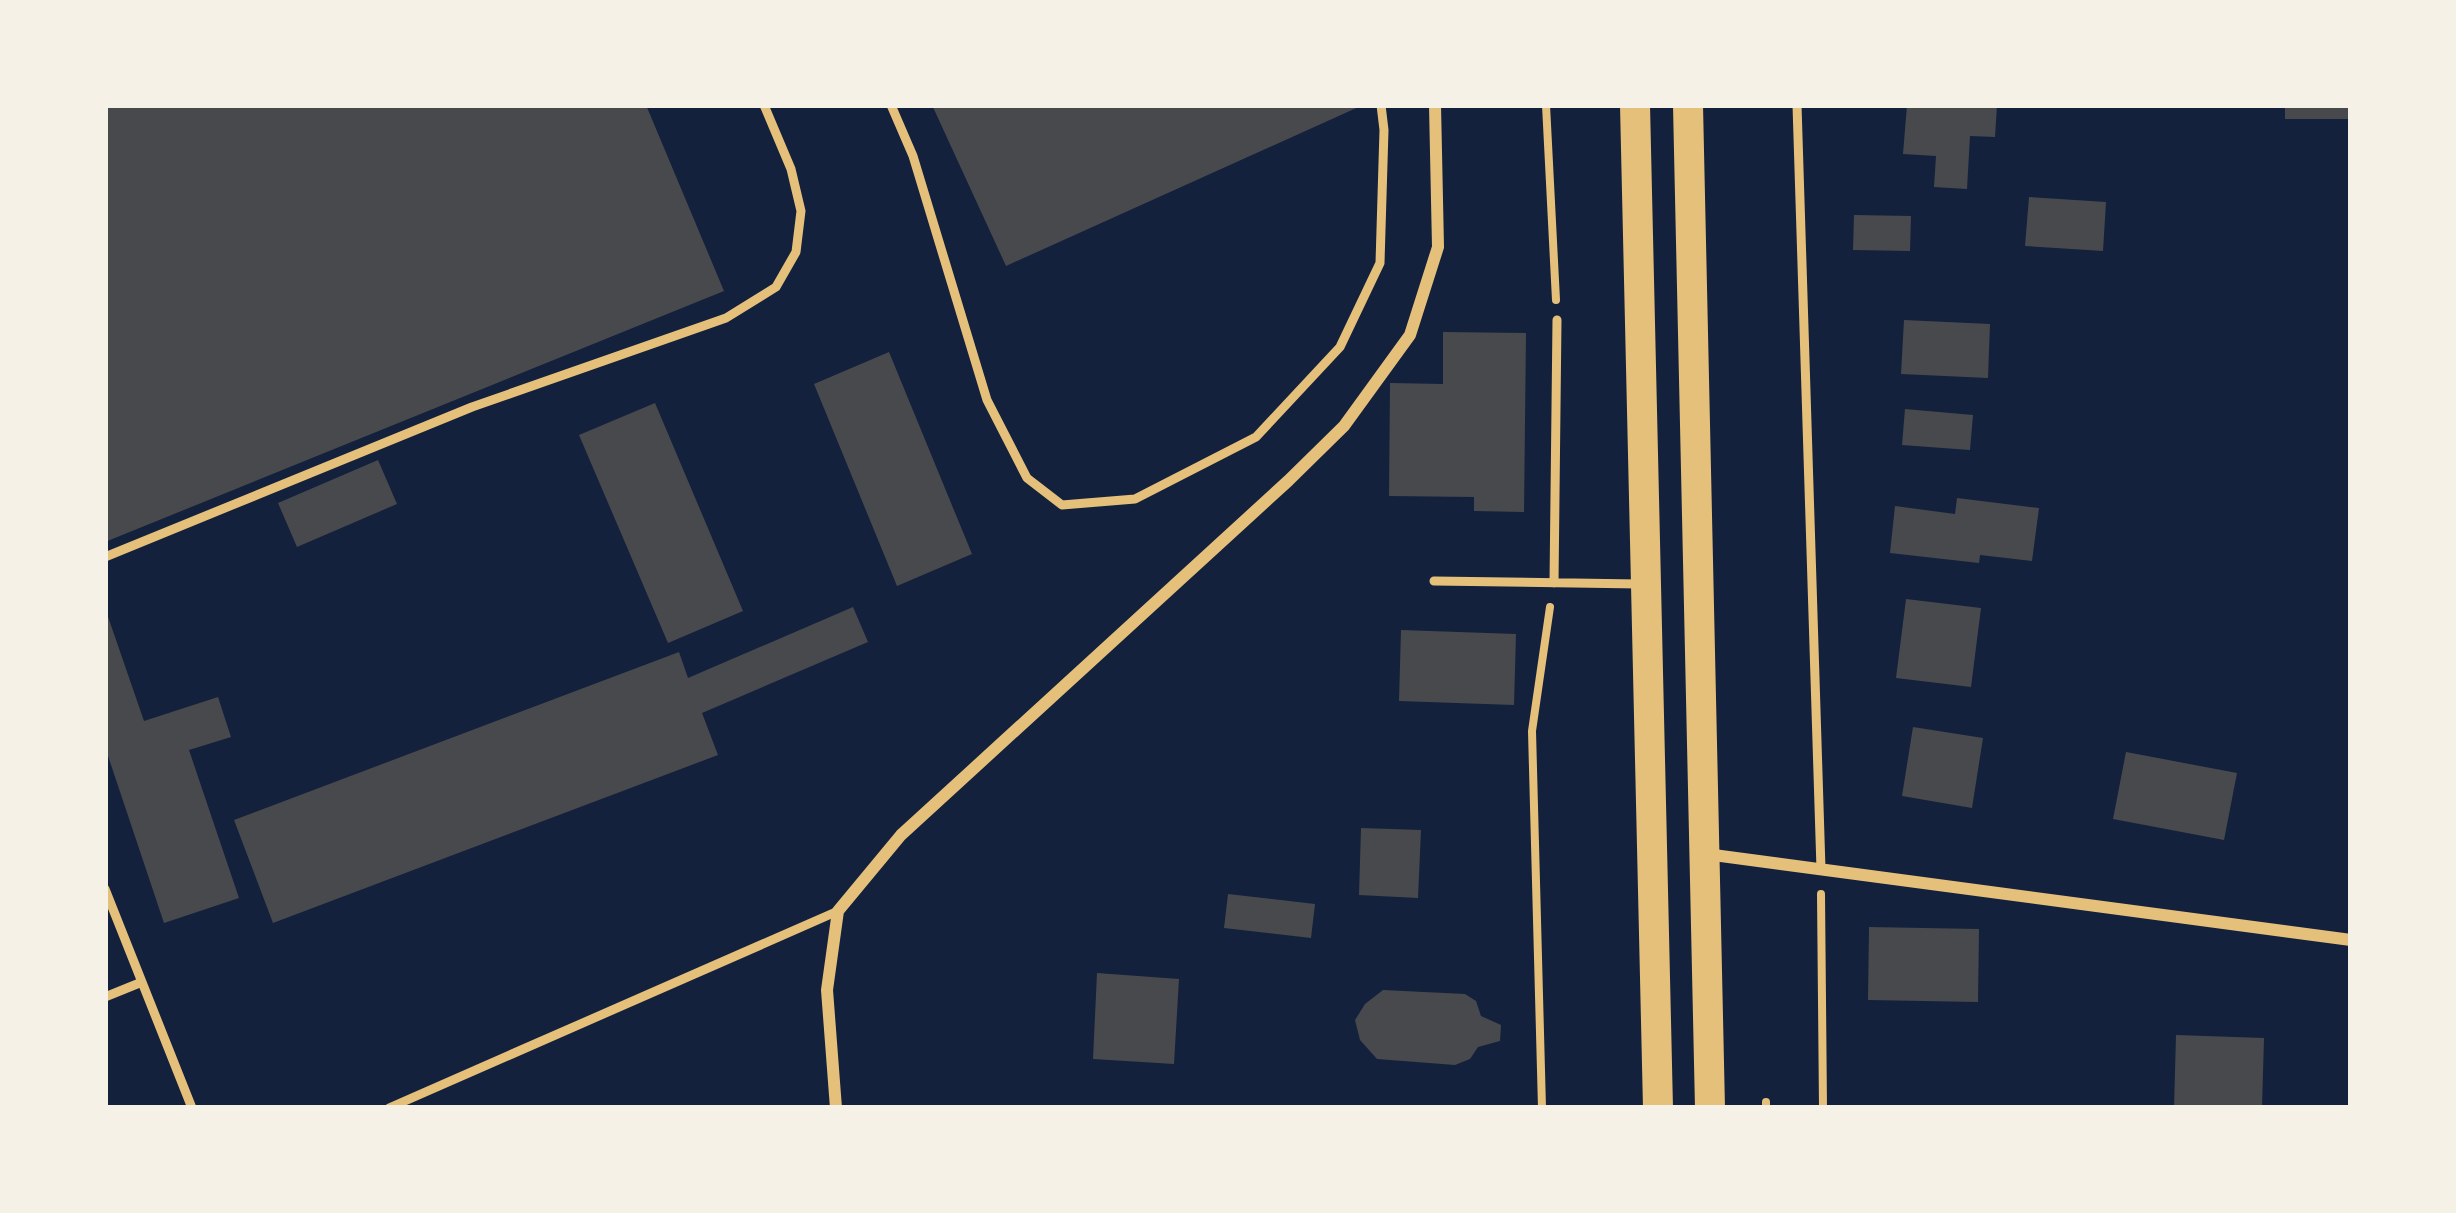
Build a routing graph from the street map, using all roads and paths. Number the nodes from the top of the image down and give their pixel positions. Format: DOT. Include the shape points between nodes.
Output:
graph roads {
  1 [pos="764,105"];
  2 [pos="891,105"];
  3 [pos="1381,105"];
  4 [pos="1435,105"];
  5 [pos="1546,105"];
  6 [pos="1635,105"];
  7 [pos="1688,105"];
  8 [pos="1797,105"];
  9 [pos="1557,320"];
  10 [pos="105,557"];
  11 [pos="1434,581"];
  12 [pos="1554,583"];
  13 [pos="1646,584"];
  14 [pos="1705,854"];
  15 [pos="1821,869"];
  16 [pos="105,889"];
  17 [pos="838,910"];
  18 [pos="2351,940"];
  19 [pos="142,982"];
  20 [pos="105,997"];
  21 [pos="192,1108"];
  22 [pos="389,1108"];
  23 [pos="836,1108"];
  24 [pos="1542,1108"];
  25 [pos="1658,1108"];
  26 [pos="1710,1108"];
  27 [pos="1822,1108"];
  1 -- 10 [label="lane" via="801,211 796,252 776,287 726,319 472,406"];
  2 -- 3 [label="lane" via="987,400 1027,478 1062,505 1135,499 1256,437 1340,347 1381,263"];
  4 -- 17 [label="street" via="1438,247 1410,335 1344,426 901,835"];
  5 -- 9 [label="path"];
  6 -- 13 [label="main road"];
  7 -- 14 [label="main road"];
  8 -- 15 [label="lane"];
  9 -- 12 [label="lane"];
  11 -- 12 [label="lane"];
  12 -- 13 [label="lane"];
  12 -- 24 [label="path" via="1532,731"];
  13 -- 25 [label="main road"];
  14 -- 15 [label="street"];
  14 -- 26 [label="main road"];
  15 -- 18 [label="street"];
  15 -- 27 [label="path"];
  16 -- 19 [label="lane"];
  17 -- 22 [label="lane"];
  17 -- 23 [label="street" via="826,990"];
  19 -- 20 [label="lane"];
  19 -- 21 [label="lane"];
}
